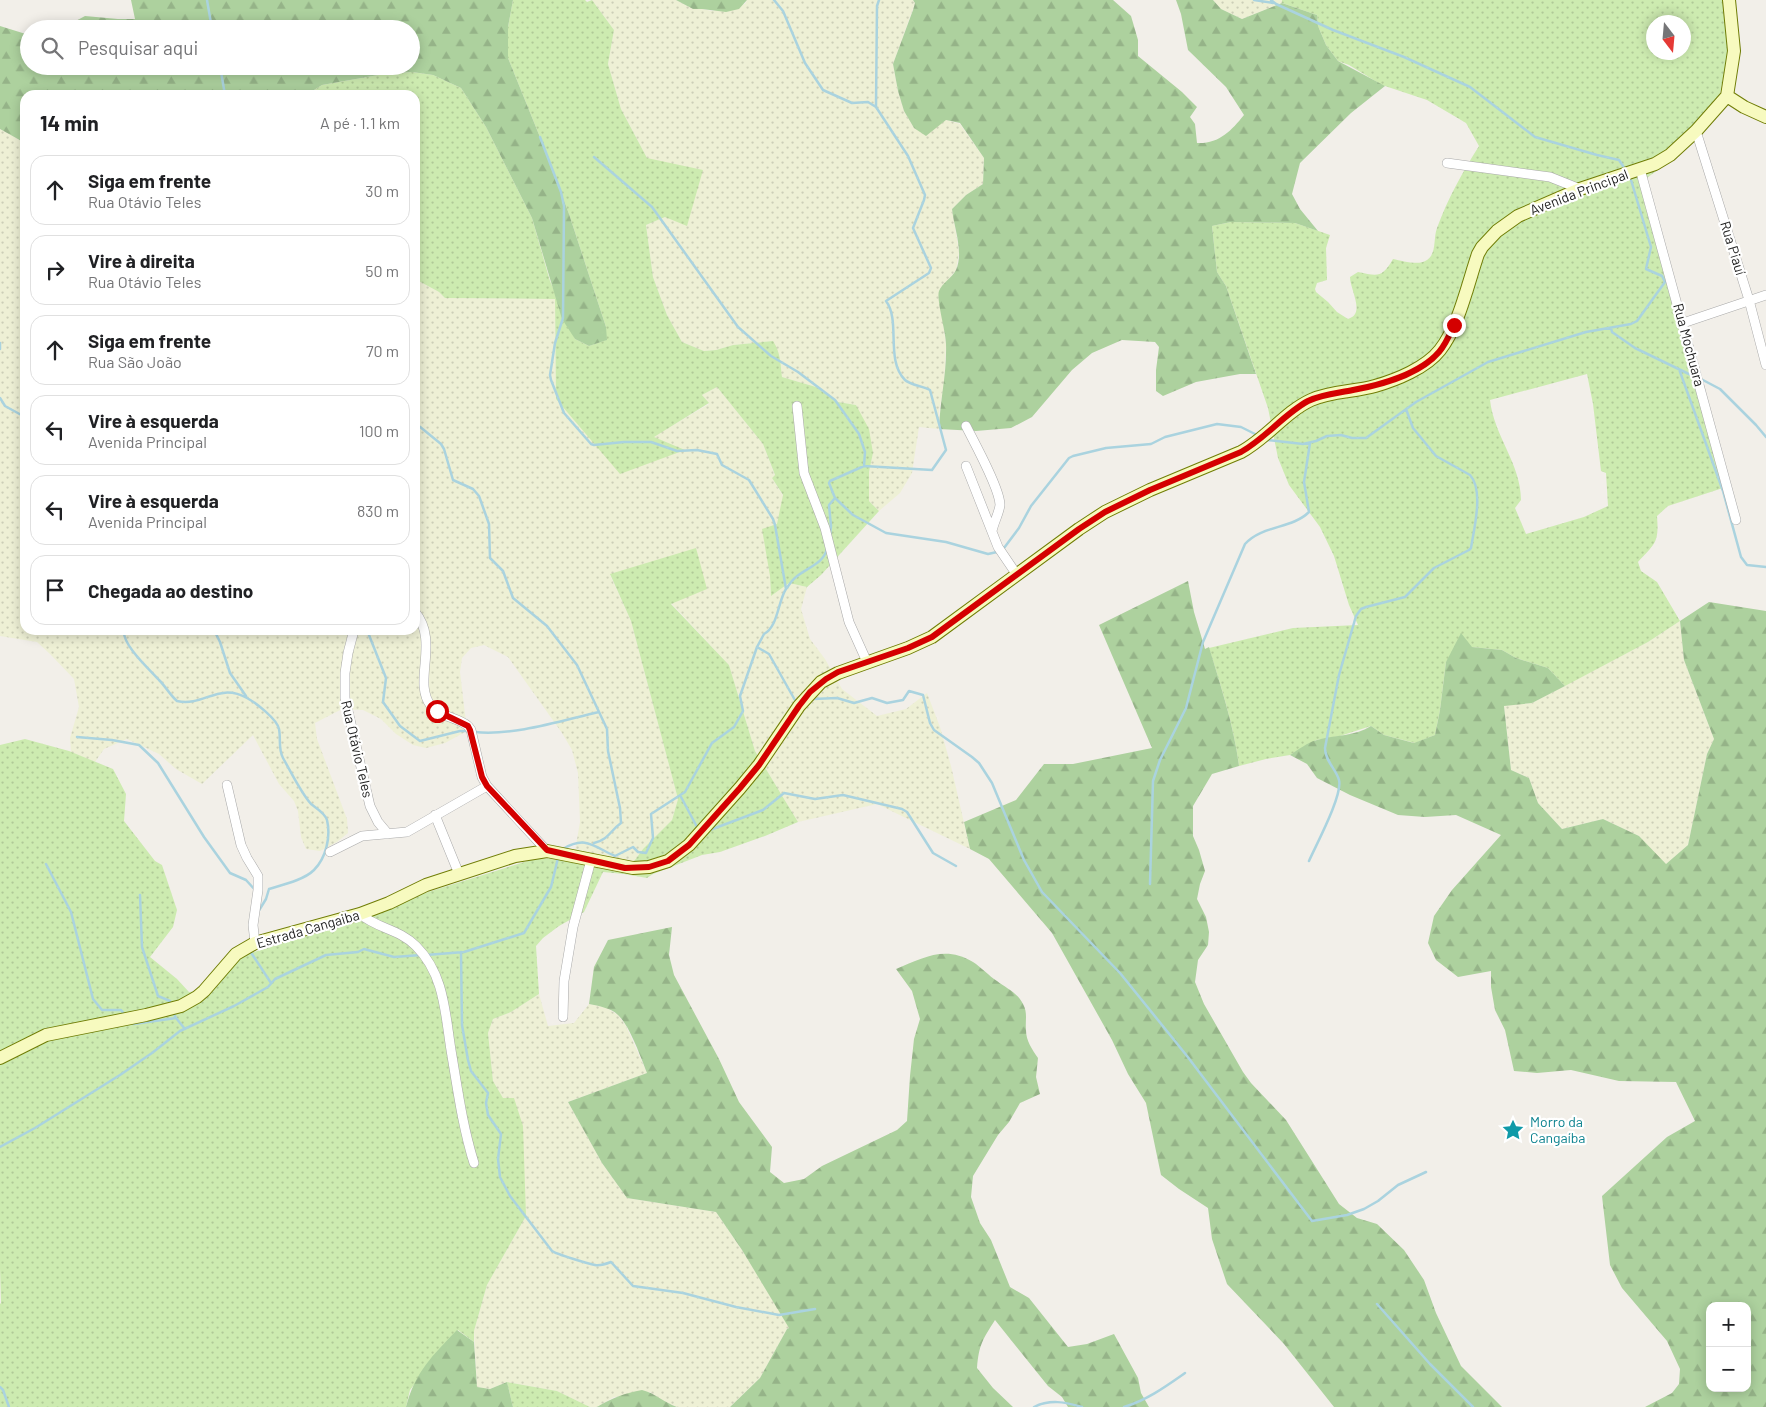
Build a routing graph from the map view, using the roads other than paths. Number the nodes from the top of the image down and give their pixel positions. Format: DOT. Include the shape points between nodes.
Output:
graph roads {
  1 [pos="1729,0"];
  2 [pos="1728,96"];
  3 [pos="1766,117"];
  4 [pos="1696,131"];
  5 [pos="1447,163"];
  6 [pos="1640,169"];
  7 [pos="1580,189"];
  8 [pos="1766,295"];
  9 [pos="1749,300"];
  10 [pos="1683,323"];
  11 [pos="1766,366"];
  12 [pos="797,406"];
  13 [pos="966,426"];
  14 [pos="966,466"];
  15 [pos="1736,520"];
  16 [pos="992,531"];
  17 [pos="1017,575"];
  18 [pos="420,620"];
  19 [pos="353,635"];
  20 [pos="867,662"];
  21 [pos="227,785"];
  22 [pos="487,786"];
  23 [pos="435,815"];
  24 [pos="388,834"];
  25 [pos="547,850"];
  26 [pos="330,852"];
  27 [pos="591,860"];
  28 [pos="459,874"];
  29 [pos="360,914"];
  30 [pos="255,943"];
  31 [pos="563,1018"];
  32 [pos="0,1058"];
  33 [pos="474,1163"];
  1 -- 2 [label="street" via="1734,51"];
  2 -- 3 [label="street"];
  2 -- 4 [label="street, Avenida Principal"];
  4 -- 6 [label="street, Avenida Principal" via="1670,155"];
  4 -- 9 [label="street, Rua Piauí"];
  5 -- 7 [label="street" via="1550,177"];
  6 -- 7 [label="street, Avenida Principal"];
  6 -- 10 [label="street, Rua Mochuara"];
  7 -- 17 [label="street, Avenida Principal" via="1518,216 1489,238 1478,254 1449,336 1439,352 1424,363 1383,384 1309,401 1248,448 1105,512"];
  8 -- 9 [label="street"];
  9 -- 10 [label="street"];
  9 -- 11 [label="street, Rua Piauí"];
  10 -- 15 [label="street, Rua Mochuara"];
  12 -- 20 [label="street" via="804,473 825,528 849,622"];
  13 -- 16 [label="street" via="998,496 999,509"];
  14 -- 16 [label="street"];
  16 -- 17 [label="street" via="1001,552"];
  17 -- 20 [label="street, Avenida Principal" via="937,634"];
  18 -- 22 [label="street" via="427,645 424,684 428,702 437,711 468,726"];
  19 -- 24 [label="street, Rua Otávio Teles" via="345,673 345,698 370,806"];
  20 -- 27 [label="street, Avenida Principal" via="831,675 810,692 759,765 679,854 663,863 640,868"];
  21 -- 30 [label="street" via="241,845 258,876 252,925"];
  22 -- 23 [label="street"];
  22 -- 25 [label="street"];
  23 -- 24 [label="street" via="405,833"];
  23 -- 28 [label="street"];
  24 -- 26 [label="street" via="362,836"];
  25 -- 27 [label="street, Avenida Principal"];
  25 -- 28 [label="street, Estrada Cangaiba" via="515,856"];
  27 -- 31 [label="street" via="573,927 564,981"];
  28 -- 29 [label="street, Estrada Cangaiba"];
  29 -- 30 [label="street, Estrada Cangaiba"];
  29 -- 33 [label="street" via="409,940 437,979 446,1007 464,1127"];
  30 -- 32 [label="street, Estrada Cangaiba" via="236,954 204,991 181,1006 46,1035"];
}
